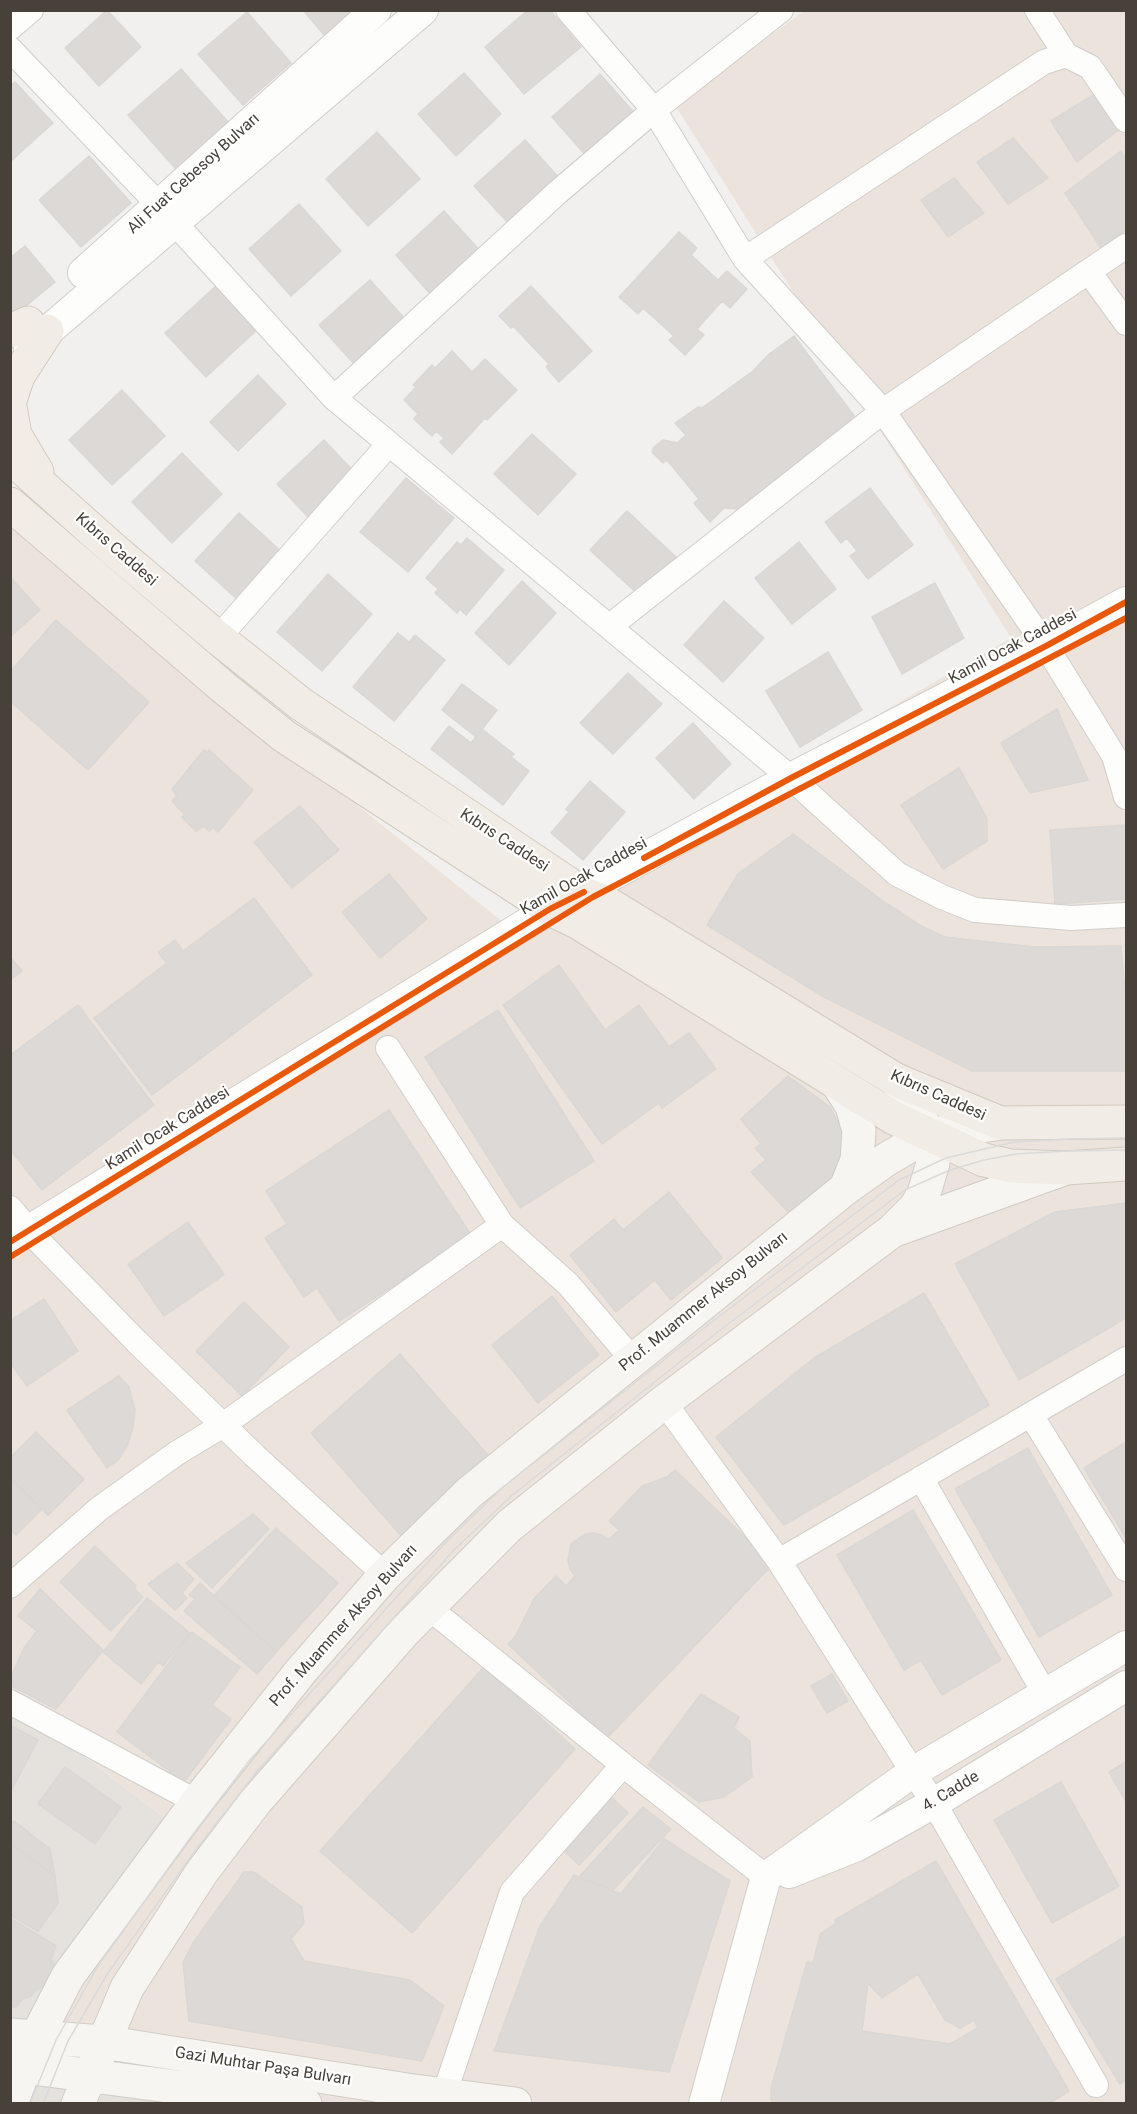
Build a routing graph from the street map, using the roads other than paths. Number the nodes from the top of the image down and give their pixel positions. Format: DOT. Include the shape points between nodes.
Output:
graph roads {
  1 [pos="31,10"];
  2 [pos="376,10"];
  3 [pos="423,10"];
  4 [pos="568,10"];
  5 [pos="781,10"];
  6 [pos="1037,10"];
  7 [pos="10,28"];
  8 [pos="10,49"];
  9 [pos="1066,55"];
  10 [pos="654,110"];
  11 [pos="1126,120"];
  12 [pos="166,213"];
  13 [pos="1126,246"];
  14 [pos="745,259"];
  15 [pos="1089,272"];
  16 [pos="1126,323"];
  17 [pos="24,330"];
  18 [pos="10,363"];
  19 [pos="334,398"];
  20 [pos="10,400"];
  21 [pos="10,407"];
  22 [pos="883,411"];
  23 [pos="389,444"];
  24 [pos="10,457"];
  25 [pos="56,498"];
  26 [pos="18,513"];
  27 [pos="1126,602"];
  28 [pos="610,626"];
  29 [pos="218,638"];
  30 [pos="1046,646"];
  31 [pos="791,778"];
  32 [pos="1126,797"];
  33 [pos="582,892"];
  34 [pos="550,909"];
  35 [pos="1126,915"];
  36 [pos="388,1047"];
  37 [pos="896,1080"];
  38 [pos="838,1084"];
  39 [pos="1126,1122"];
  40 [pos="1000,1123"];
  41 [pos="928,1135"];
  42 [pos="1126,1164"];
  43 [pos="1066,1168"];
  44 [pos="846,1188"];
  45 [pos="10,1208"];
  46 [pos="502,1225"];
  47 [pos="892,1231"];
  48 [pos="20,1236"];
  49 [pos="632,1359"];
  50 [pos="1126,1359"];
  51 [pos="664,1402"];
  52 [pos="1031,1415"];
  53 [pos="223,1425"];
  54 [pos="921,1478"];
  55 [pos="779,1561"];
  56 [pos="1126,1569"];
  57 [pos="385,1575"];
  58 [pos="12,1583"];
  59 [pos="429,1608"];
  60 [pos="1126,1646"];
  61 [pos="1126,1686"];
  62 [pos="1045,1694"];
  63 [pos="10,1702"];
  64 [pos="623,1766"];
  65 [pos="913,1772"];
  66 [pos="197,1802"];
  67 [pos="934,1803"];
  68 [pos="766,1877"];
  69 [pos="103,2042"];
  70 [pos="21,2051"];
  71 [pos="1096,2085"];
  72 [pos="84,2089"];
  73 [pos="444,2095"];
  74 [pos="10,2103"];
  75 [pos="305,2103"];
  76 [pos="515,2103"];
  77 [pos="705,2103"];
  1 -- 7 [label="street"];
  2 -- 12 [label="street, Ali Fuat Cebesoy Bulvarı"];
  3 -- 12 [label="street"];
  4 -- 10 [label="street"];
  5 -- 10 [label="street"];
  6 -- 9 [label="street"];
  8 -- 12 [label="street"];
  9 -- 11 [label="street" via="1090,67"];
  9 -- 14 [label="street" via="1044,62"];
  10 -- 14 [label="street"];
  10 -- 19 [label="street" via="558,192"];
  12 -- 17 [label="street, Ali Fuat Cebesoy Bulvarı"];
  12 -- 19 [label="street"];
  13 -- 15 [label="street"];
  14 -- 22 [label="street"];
  15 -- 16 [label="street"];
  15 -- 22 [label="street"];
  17 -- 18 [label="street, Ali Fuat Cebesoy Bulvarı"];
  17 -- 20 [label="main road" via="18,376"];
  19 -- 23 [label="street"];
  21 -- 25 [label="main road" via="15,435"];
  22 -- 28 [label="street"];
  22 -- 30 [label="street"];
  23 -- 28 [label="street"];
  23 -- 29 [label="street"];
  24 -- 25 [label="main road, Kıbrıs Caddesi"];
  25 -- 29 [label="main road, Kıbrıs Caddesi"];
  26 -- 34 [label="main road" via="284,736"];
  27 -- 30 [label="street, Kamil Ocak Caddesi"];
  28 -- 31 [label="street"];
  29 -- 33 [label="main road, Kıbrıs Caddesi" via="301,704"];
  30 -- 31 [label="street, Kamil Ocak Caddesi"];
  30 -- 32 [label="street" via="1114,756"];
  31 -- 33 [label="street, Kamil Ocak Caddesi"];
  31 -- 35 [label="street" via="897,874 942,897 975,910 1071,918"];
  33 -- 34 [label="street, Kamil Ocak Caddesi"];
  33 -- 37 [label="main road, Kıbrıs Caddesi" via="605,902"];
  34 -- 38 [label="main road" via="579,923"];
  34 -- 48 [label="street, Kamil Ocak Caddesi"];
  36 -- 46 [label="street"];
  37 -- 40 [label="main road, Kıbrıs Caddesi"];
  37 -- 41 [label="main road" via="917,1109"];
  38 -- 41 [label="main road"];
  38 -- 44 [label="main road" via="852,1106 859,1131 858,1160"];
  39 -- 40 [label="main road, Kıbrıs Caddesi"];
  40 -- 41 [label="main road, Prof. Muammer Aksoy Bulvarı"];
  41 -- 43 [label="main road" via="984,1160 1011,1166"];
  41 -- 44 [label="main road, Prof. Muammer Aksoy Bulvarı"];
  41 -- 47 [label="main road" via="933,1163 924,1192 916,1207"];
  42 -- 43 [label="main road"];
  43 -- 47 [label="main road"];
  44 -- 49 [label="main road, Prof. Muammer Aksoy Bulvarı"];
  45 -- 48 [label="street"];
  46 -- 49 [label="street" via="568,1284"];
  46 -- 53 [label="street"];
  47 -- 51 [label="main road"];
  48 -- 53 [label="street"];
  49 -- 57 [label="main road, Prof. Muammer Aksoy Bulvarı" via="470,1492"];
  50 -- 52 [label="street"];
  51 -- 55 [label="street"];
  51 -- 59 [label="main road" via="509,1526"];
  52 -- 54 [label="street"];
  52 -- 56 [label="street"];
  53 -- 57 [label="street"];
  53 -- 58 [label="street" via="100,1508"];
  54 -- 55 [label="street"];
  54 -- 62 [label="street"];
  55 -- 65 [label="street"];
  57 -- 66 [label="main road, Prof. Muammer Aksoy Bulvarı" via="301,1671"];
  59 -- 64 [label="street"];
  59 -- 69 [label="main road" via="256,1801 202,1872 127,1988"];
  60 -- 62 [label="street"];
  61 -- 67 [label="street, 4. Cadde"];
  62 -- 65 [label="street"];
  63 -- 66 [label="street"];
  64 -- 68 [label="street"];
  64 -- 73 [label="street" via="512,1892"];
  65 -- 67 [label="street"];
  65 -- 68 [label="street"];
  66 -- 70 [label="main road, Prof. Muammer Aksoy Bulvarı" via="68,1976"];
  67 -- 68 [label="street, 4. Cadde" via="857,1846 795,1872"];
  67 -- 71 [label="street"];
  68 -- 77 [label="street"];
  69 -- 70 [label="main road, Gazi Muhtar Paşa Bulvarı"];
  69 -- 72 [label="main road"];
  69 -- 73 [label="main road, Gazi Muhtar Paşa Bulvarı"];
  70 -- 72 [label="main road, Gazi Muhtar Paşa Bulvarı"];
  70 -- 74 [label="main road, Prof. Muammer Aksoy Bulvarı"];
  72 -- 75 [label="main road, Gazi Muhtar Paşa Bulvarı"];
  73 -- 76 [label="main road, Gazi Muhtar Paşa Bulvarı"];
}
